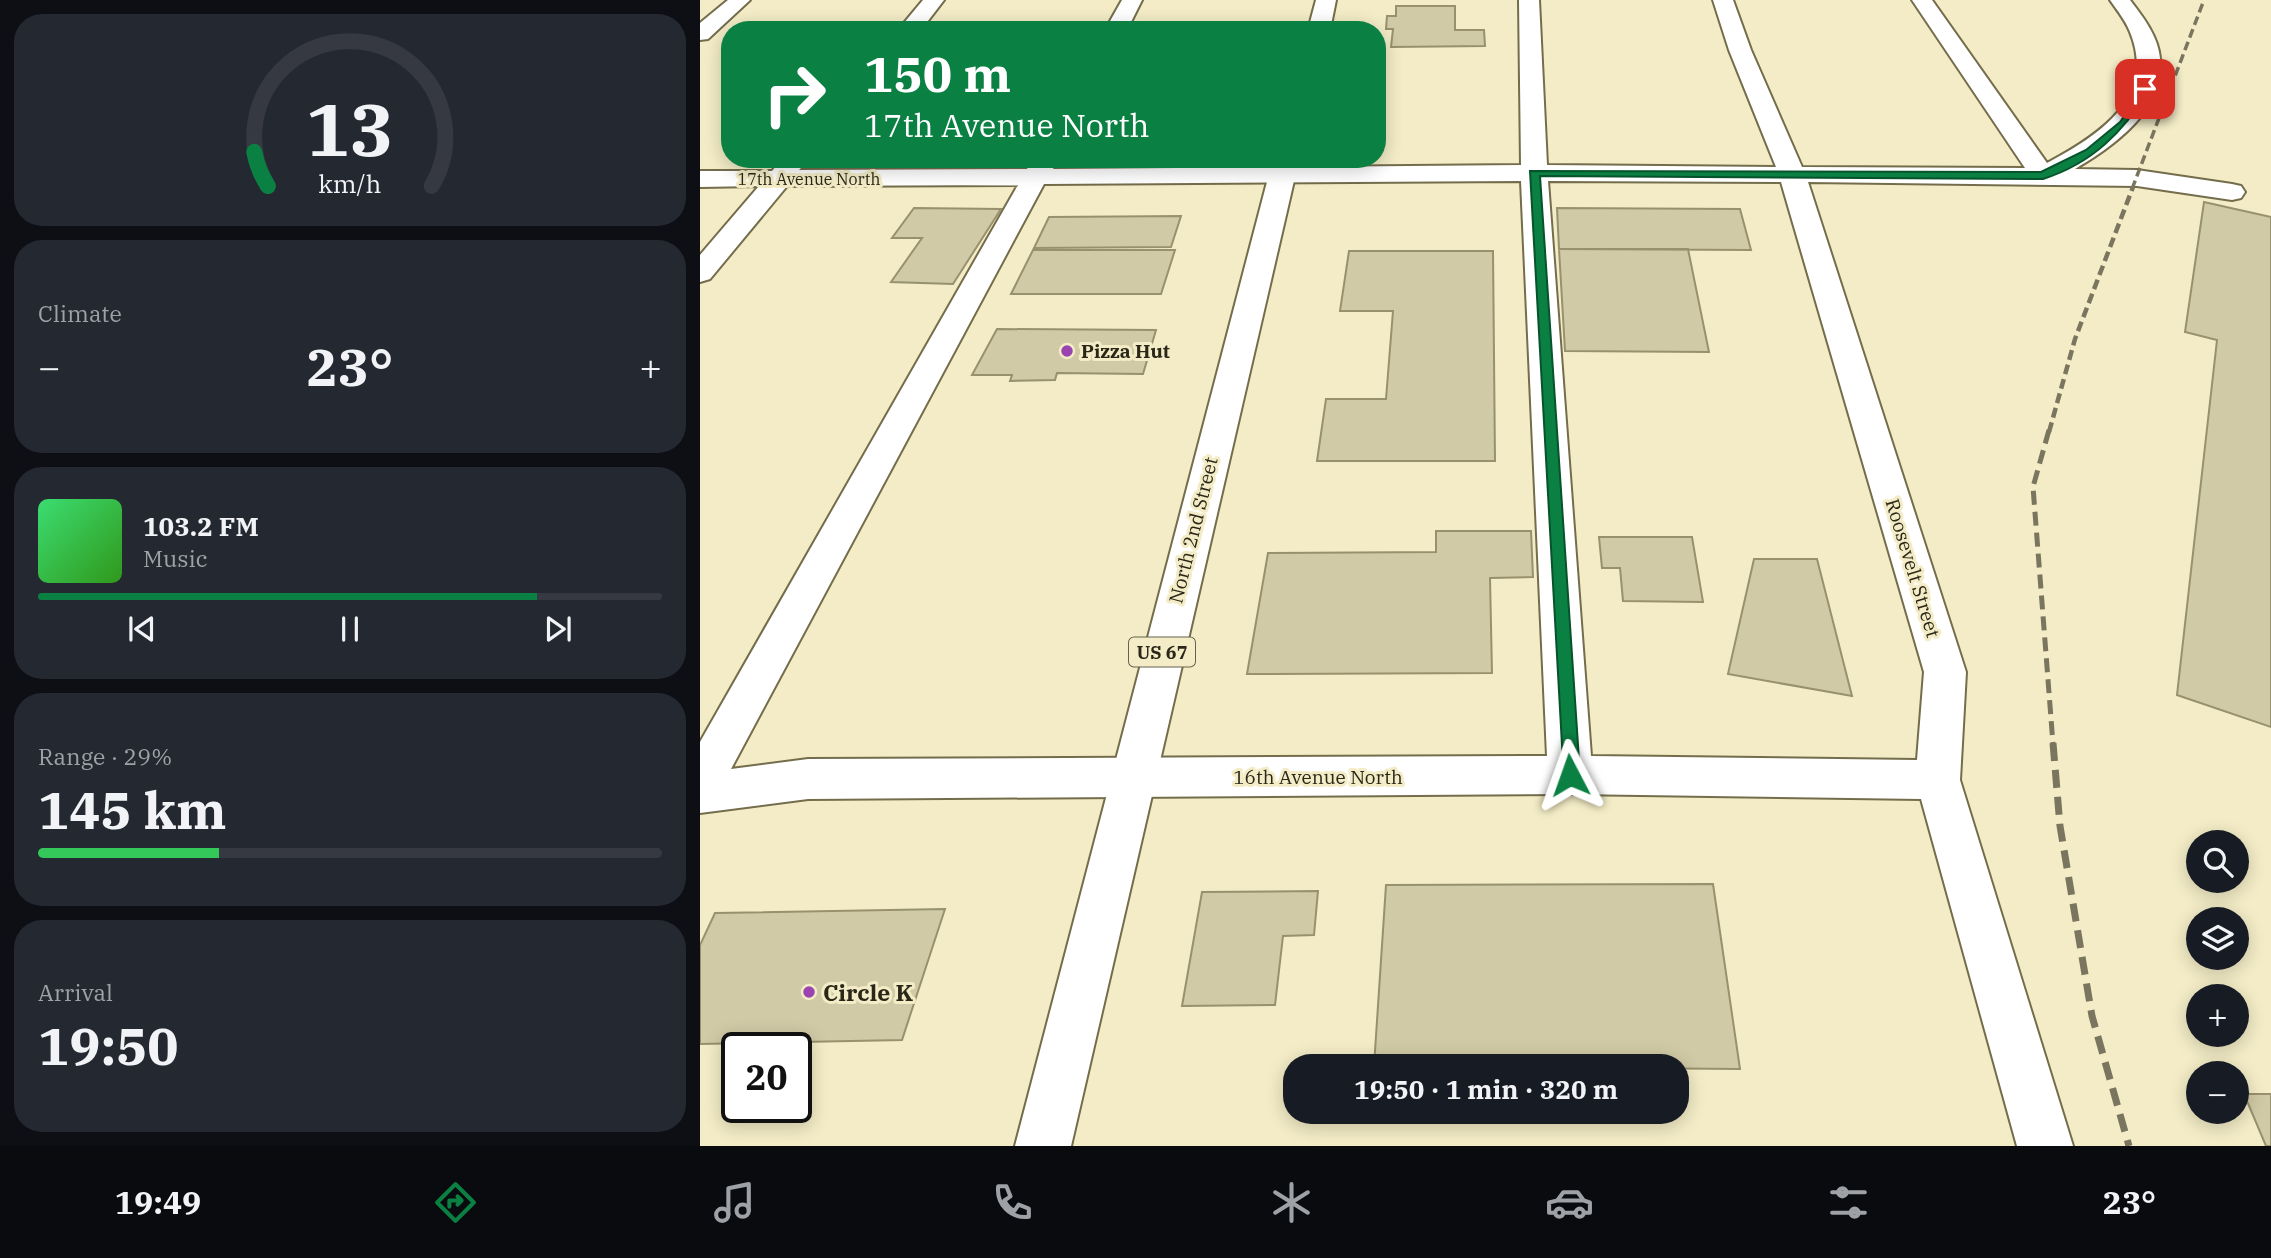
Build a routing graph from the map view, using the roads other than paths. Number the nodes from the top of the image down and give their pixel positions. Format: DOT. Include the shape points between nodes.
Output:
graph roads {
  1 [pos="740,0"];
  2 [pos="934,0"];
  3 [pos="1132,0"];
  4 [pos="1326,0"];
  5 [pos="1529,0"];
  6 [pos="1723,0"];
  7 [pos="1922,0"];
  8 [pos="2120,0"];
  9 [pos="916,21"];
  10 [pos="1121,21"];
  11 [pos="1321,21"];
  12 [pos="700,34"];
  13 [pos="1041,168"];
  14 [pos="1284,168"];
  15 [pos="787,169"];
  16 [pos="1534,173"];
  17 [pos="1792,174"];
  18 [pos="2043,176"];
  19 [pos="700,179"];
  20 [pos="2232,192"];
  21 [pos="700,273"];
  22 [pos="1570,775"];
  23 [pos="1131,778"];
  24 [pos="1938,779"];
  25 [pos="700,784"];
  26 [pos="700,793"];
  27 [pos="1042,1146"];
  28 [pos="2045,1146"];
  1 -- 12 [label="street"];
  2 -- 9 [label="street"];
  3 -- 10 [label="street"];
  4 -- 11 [label="street"];
  5 -- 16 [label="street"];
  6 -- 17 [label="street, Roosevelt Street"];
  7 -- 18 [label="street"];
  8 -- 18 [label="street" via="2141,26 2151,54 2145,89 2123,124 2090,152"];
  13 -- 14 [label="street, 17th Avenue North"];
  13 -- 15 [label="street, 17th Avenue North"];
  13 -- 25 [label="street"];
  14 -- 16 [label="street, 17th Avenue North"];
  14 -- 23 [label="street, North 2nd Street / US 67"];
  15 -- 19 [label="street, 17th Avenue North"];
  15 -- 21 [label="street"];
  16 -- 17 [label="street, 17th Avenue North"];
  16 -- 22 [label="street"];
  17 -- 18 [label="street, 17th Avenue North"];
  17 -- 24 [label="street, Roosevelt Street" via="1945,672"];
  18 -- 20 [label="street, 17th Avenue North" via="2137,177"];
  22 -- 23 [label="street, 16th Avenue North"];
  22 -- 24 [label="street, 16th Avenue North"];
  23 -- 26 [label="street, 16th Avenue North" via="808,779"];
  23 -- 27 [label="street, North 2nd Street / US 67"];
  24 -- 28 [label="street, Roosevelt Street"];
}
